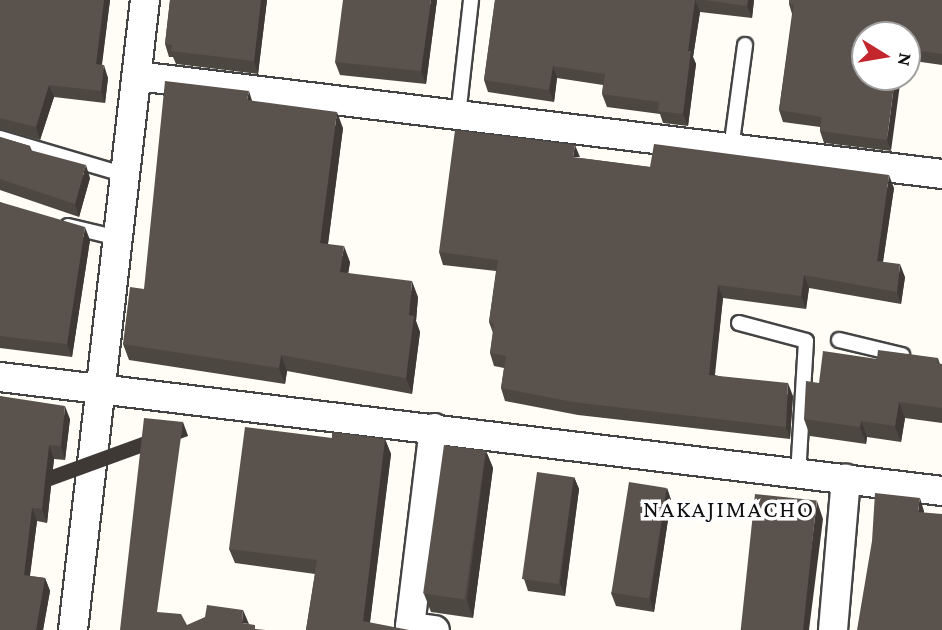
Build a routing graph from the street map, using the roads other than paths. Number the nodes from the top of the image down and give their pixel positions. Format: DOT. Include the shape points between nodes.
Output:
graph roads {
  1 [pos="145,0"];
  2 [pos="471,0"];
  3 [pos="745,45"];
  4 [pos="137,76"];
  5 [pos="458,116"];
  6 [pos="0,138"];
  7 [pos="731,149"];
  8 [pos="942,174"];
  9 [pos="126,175"];
  10 [pos="47,220"];
  11 [pos="118,238"];
  12 [pos="739,323"];
  13 [pos="839,340"];
  14 [pos="916,358"];
  15 [pos="0,377"];
  16 [pos="100,389"];
  17 [pos="435,428"];
  18 [pos="798,474"];
  19 [pos="846,480"];
  20 [pos="942,491"];
  21 [pos="73,630"];
  22 [pos="435,630"];
  23 [pos="833,630"];
  1 -- 4 [label="street"];
  2 -- 5 [label="lane"];
  3 -- 7 [label="lane"];
  4 -- 5 [label="street"];
  4 -- 9 [label="street"];
  5 -- 7 [label="street"];
  6 -- 9 [label="lane"];
  7 -- 8 [label="street"];
  9 -- 11 [label="street"];
  10 -- 11 [label="lane"];
  11 -- 16 [label="street"];
  12 -- 18 [label="lane" via="806,341"];
  13 -- 14 [label="lane"];
  15 -- 16 [label="street"];
  16 -- 17 [label="street"];
  16 -- 21 [label="street"];
  17 -- 18 [label="street"];
  17 -- 22 [label="street" via="410,627"];
  18 -- 19 [label="street"];
  19 -- 20 [label="street"];
  19 -- 23 [label="street"];
}
